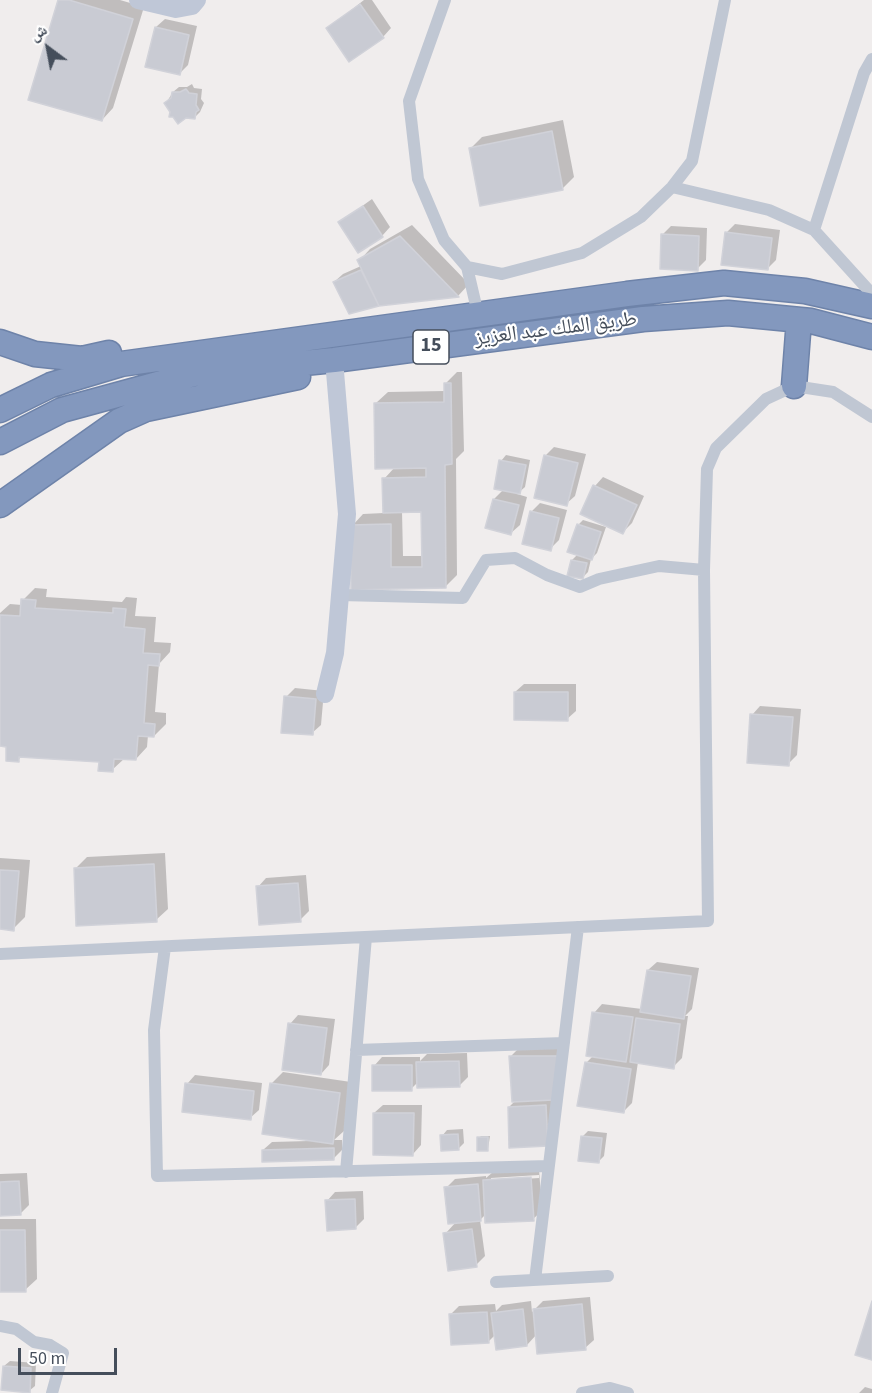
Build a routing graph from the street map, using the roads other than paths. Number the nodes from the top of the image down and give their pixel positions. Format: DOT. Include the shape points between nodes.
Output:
graph roads {
  1 [pos="138,0"];
  2 [pos="197,0"];
  3 [pos="445,0"];
  4 [pos="725,0"];
  5 [pos="872,59"];
  6 [pos="672,187"];
  7 [pos="814,230"];
  8 [pos="467,267"];
  9 [pos="872,294"];
  10 [pos="872,306"];
  11 [pos="478,314"];
  12 [pos="799,320"];
  13 [pos="303,337"];
  14 [pos="872,337"];
  15 [pos="0,342"];
  16 [pos="333,360"];
  17 [pos="794,386"];
  18 [pos="0,410"];
  19 [pos="872,417"];
  20 [pos="0,442"];
  21 [pos="0,505"];
  22 [pos="704,570"];
  23 [pos="340,596"];
  24 [pos="325,694"];
  25 [pos="578,927"];
  26 [pos="366,937"];
  27 [pos="165,946"];
  28 [pos="0,954"];
  29 [pos="564,1043"];
  30 [pos="356,1050"];
  31 [pos="549,1166"];
  32 [pos="346,1172"];
  33 [pos="608,1276"];
  34 [pos="536,1280"];
  35 [pos="496,1282"];
  36 [pos="0,1326"];
  37 [pos="52,1393"];
  38 [pos="582,1393"];
  39 [pos="628,1393"];
  1 -- 2 [label="street" via="176,9 192,6"];
  3 -- 8 [label="street" via="409,101 418,178 444,240"];
  4 -- 6 [label="street" via="692,161"];
  5 -- 7 [label="street" via="864,73"];
  6 -- 7 [label="street" via="769,210"];
  6 -- 8 [label="street" via="641,217 582,253 502,274"];
  7 -- 9 [label="street"];
  8 -- 11 [label="street"];
  10 -- 11 [label="highway, طريق الملك عبد العزيز / 15" via="805,291 724,283"];
  11 -- 13 [label="highway, طريق الملك عبد العزيز / 15"];
  12 -- 14 [label="highway, طريق الملك عبد العزيز / 15"];
  12 -- 16 [label="highway, طريق الملك عبد العزيز / 15" via="728,313 643,318"];
  12 -- 17 [label="highway"];
  13 -- 15 [label="highway" via="137,348 82,359 35,354"];
  13 -- 18 [label="highway, طريق الملك عبد العزيز / 15" via="121,364 51,385"];
  16 -- 20 [label="highway, طريق الملك عبد العزيز / 15" via="194,374 62,410"];
  16 -- 21 [label="highway" via="300,377 198,397 118,421"];
  16 -- 23 [label="street" via="347,514"];
  17 -- 19 [label="street" via="833,392"];
  17 -- 22 [label="street" via="766,399 716,448 707,469"];
  22 -- 23 [label="street" via="659,566 580,587 515,558 486,560 463,598"];
  22 -- 25 [label="street" via="708,921"];
  23 -- 24 [label="street" via="335,653"];
  25 -- 26 [label="street"];
  25 -- 29 [label="street"];
  26 -- 27 [label="street"];
  26 -- 30 [label="street"];
  27 -- 28 [label="street"];
  27 -- 32 [label="street" via="154,1030 158,1176"];
  29 -- 30 [label="street"];
  29 -- 31 [label="street"];
  30 -- 32 [label="street"];
  31 -- 32 [label="street"];
  31 -- 34 [label="street"];
  33 -- 34 [label="street"];
  34 -- 35 [label="street"];
  36 -- 37 [label="street" via="16,1329 34,1342 63,1353"];
  38 -- 39 [label="street" via="610,1388"];
}
